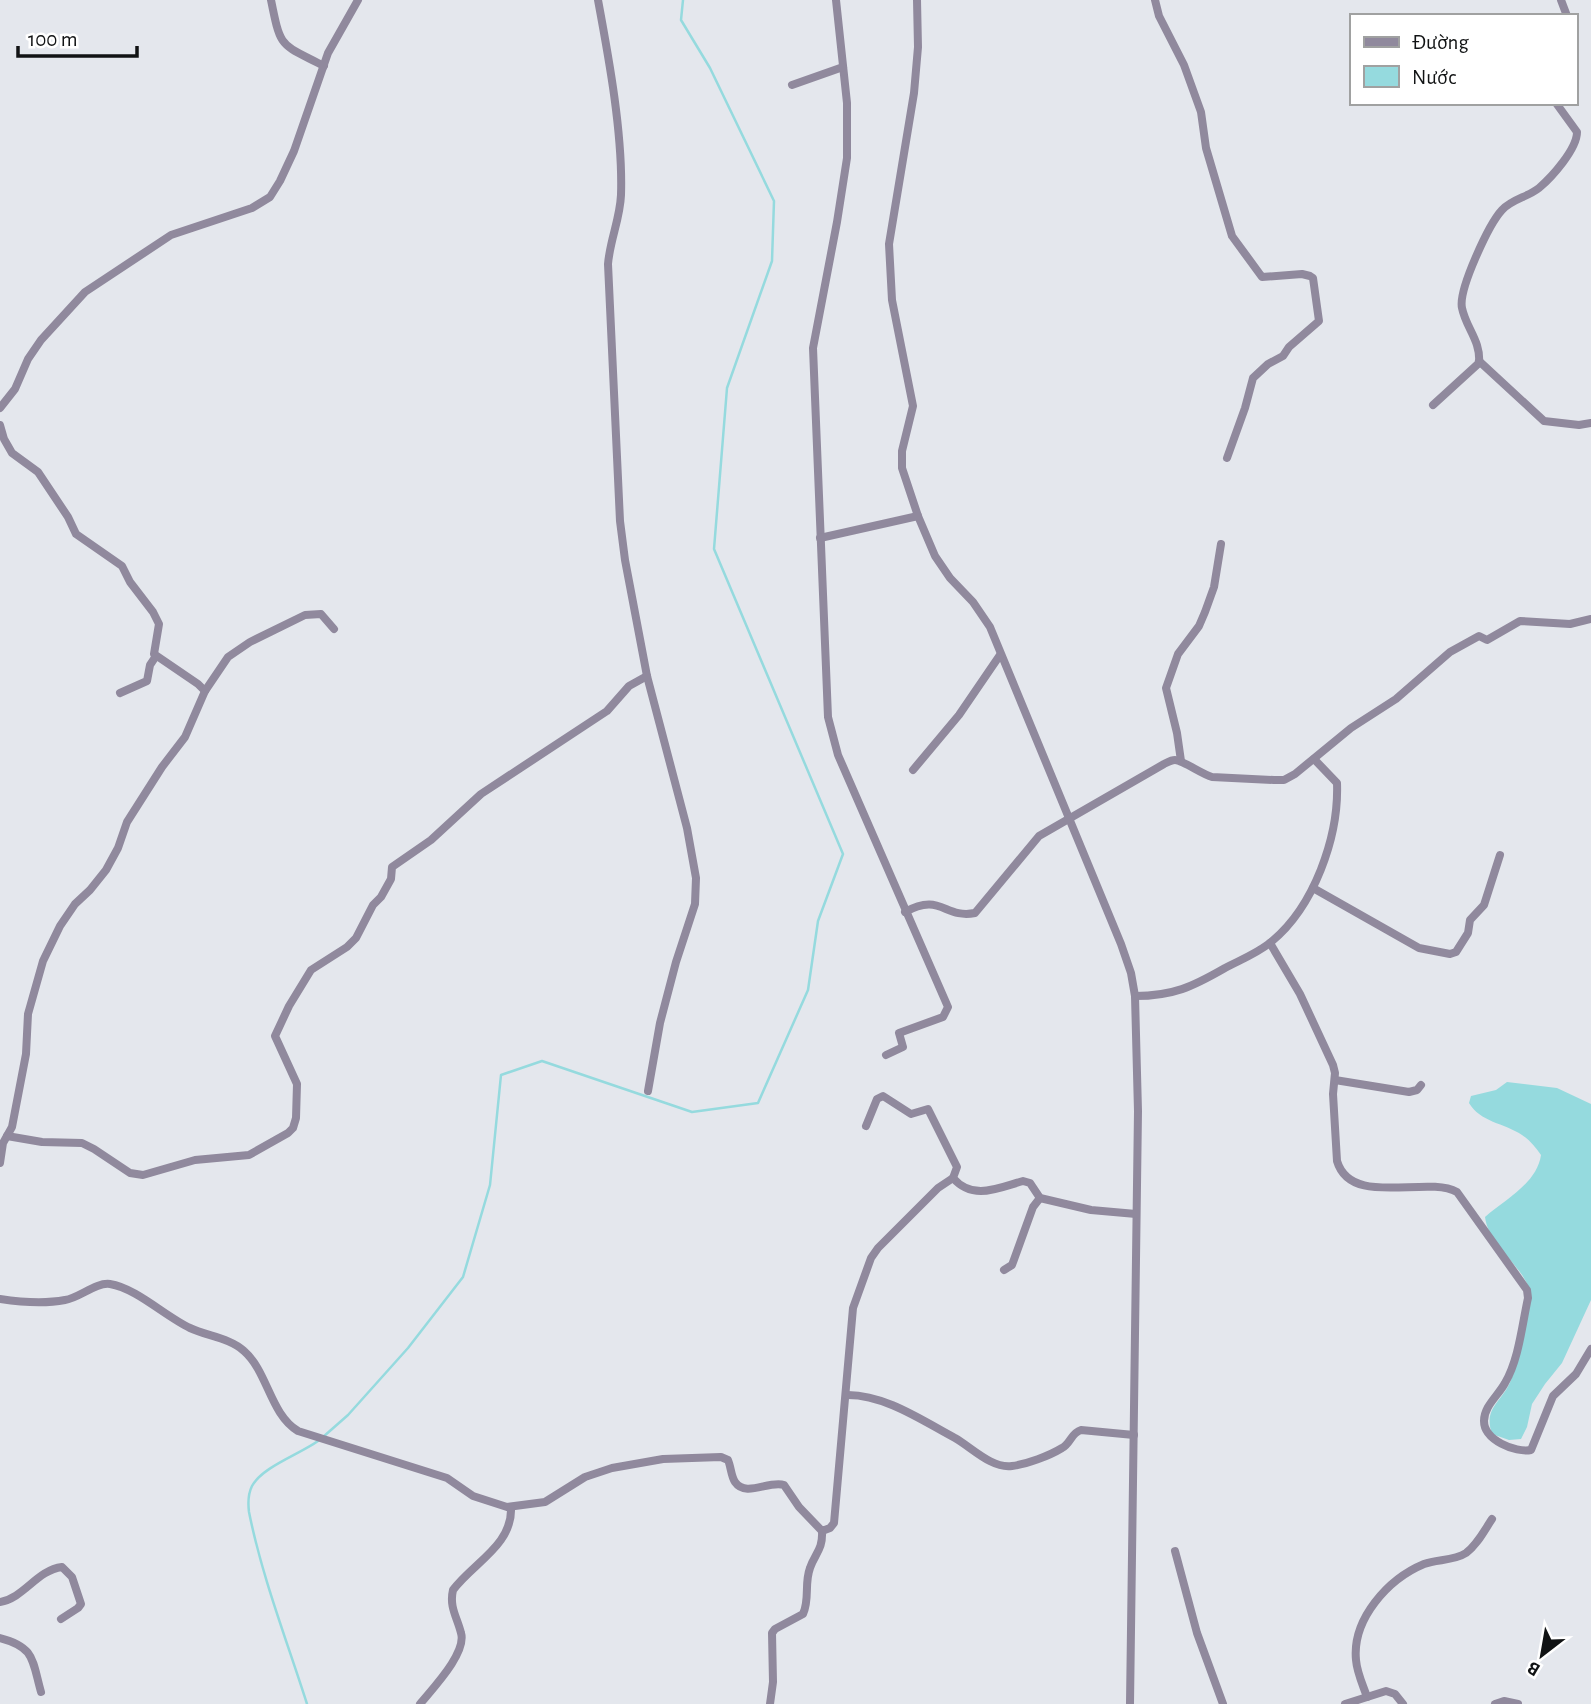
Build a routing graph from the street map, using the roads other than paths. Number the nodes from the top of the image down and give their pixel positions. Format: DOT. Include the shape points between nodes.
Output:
graph roads {
  1 [pos="271,0"];
  2 [pos="358,0"];
  3 [pos="598,0"];
  4 [pos="836,0"];
  5 [pos="917,0"];
  6 [pos="1154,0"];
  7 [pos="324,66"];
  8 [pos="843,67"];
  9 [pos="792,85"];
  10 [pos="1557,105"];
  11 [pos="1479,360"];
  12 [pos="1433,405"];
  13 [pos="0,408"];
  14 [pos="1591,423"];
  15 [pos="0,425"];
  16 [pos="1227,458"];
  17 [pos="918,516"];
  18 [pos="820,538"];
  19 [pos="1221,544"];
  20 [pos="1591,620"];
  21 [pos="334,629"];
  22 [pos="1000,655"];
  23 [pos="156,656"];
  24 [pos="647,676"];
  25 [pos="205,691"];
  26 [pos="120,693"];
  27 [pos="1314,759"];
  28 [pos="1181,761"];
  29 [pos="913,770"];
  30 [pos="1068,820"];
  31 [pos="1500,855"];
  32 [pos="1313,888"];
  33 [pos="905,912"];
  34 [pos="1270,943"];
  35 [pos="1135,996"];
  36 [pos="886,1055"];
  37 [pos="1335,1080"];
  38 [pos="1421,1085"];
  39 [pos="648,1091"];
  40 [pos="866,1126"];
  41 [pos="3,1140"];
  42 [pos="0,1163"];
  43 [pos="953,1178"];
  44 [pos="1040,1198"];
  45 [pos="1136,1213"];
  46 [pos="1004,1270"];
  47 [pos="0,1299"];
  48 [pos="1591,1349"];
  49 [pos="846,1395"];
  50 [pos="1135,1435"];
  51 [pos="511,1507"];
  52 [pos="1492,1519"];
  53 [pos="822,1531"];
  54 [pos="1175,1551"];
  55 [pos="0,1602"];
  56 [pos="61,1619"];
  57 [pos="0,1638"];
  58 [pos="41,1692"];
  59 [pos="1367,1697"];
  60 [pos="420,1704"];
  61 [pos="771,1704"];
  62 [pos="1130,1704"];
  63 [pos="1223,1704"];
  64 [pos="1345,1704"];
  65 [pos="1403,1704"];
  66 [pos="1494,1704"];
  67 [pos="1518,1704"];
  1 -- 7 [label="street" via="282,42"];
  2 -- 7 [label="street"];
  3 -- 24 [label="street" via="616,114 621,182 608,264 620,521"];
  4 -- 8 [label="street"];
  5 -- 17 [label="street" via="914,93 889,261 913,406 901,461"];
  6 -- 16 [label="street" via="1201,112 1206,148 1235,243 1262,277 1310,276 1319,316 1317,324 1283,356 1253,378"];
  7 -- 13 [label="street" via="294,151 270,197 252,208 172,236 85,292 41,340"];
  8 -- 9 [label="street"];
  8 -- 18 [label="street" via="847,158 813,348"];
  10 -- 11 [label="street" via="1577,132 1575,145 1539,188 1501,211 1463,292 1461,306 1475,336"];
  11 -- 12 [label="street"];
  11 -- 14 [label="street" via="1544,421"];
  15 -- 23 [label="street" via="12,453 38,472 76,534 122,566 159,624"];
  17 -- 18 [label="street"];
  17 -- 22 [label="street" via="941,566 990,627"];
  18 -- 33 [label="street" via="831,733"];
  19 -- 28 [label="street" via="1205,612 1178,654 1166,688"];
  20 -- 27 [label="street" via="1570,624 1525,620 1487,640 1476,637 1450,652 1396,699"];
  21 -- 25 [label="street" via="321,614 305,615 237,650 218,668"];
  22 -- 29 [label="street" via="959,715"];
  22 -- 30 [label="street"];
  23 -- 25 [label="street"];
  23 -- 26 [label="street" via="147,681"];
  24 -- 39 [label="street" via="696,878 695,904 660,1023"];
  24 -- 41 [label="street" via="629,685 611,708 481,794 393,867 387,888 356,937 306,977 275,1036 297,1084 296,1118 288,1133 249,1155 195,1160 143,1175 123,1169 82,1143"];
  25 -- 41 [label="street" via="185,737 127,821 106,870 66,916 46,953 28,1014 26,1054 12,1127"];
  27 -- 28 [label="street" via="1284,780 1212,777"];
  27 -- 32 [label="street" via="1333,777 1338,792 1327,851"];
  28 -- 30 [label="street" via="1164,764"];
  30 -- 33 [label="street" via="1039,836 975,914 922,903"];
  30 -- 35 [label="street" via="1121,944"];
  31 -- 32 [label="street" via="1483,905 1454,953 1419,948"];
  32 -- 34 [label="street" via="1288,926"];
  33 -- 36 [label="street" via="948,1007 943,1017 899,1033 903,1047"];
  34 -- 35 [label="street" via="1189,988"];
  34 -- 37 [label="street" via="1300,994 1330,1058"];
  35 -- 45 [label="street"];
  37 -- 38 [label="street" via="1409,1092"];
  37 -- 48 [label="street" via="1337,1161 1345,1175 1360,1183 1391,1188 1443,1187 1457,1192 1527,1290 1513,1366 1485,1416 1490,1437 1513,1448 1531,1450 1553,1396 1576,1374"];
  40 -- 43 [label="street" via="877,1099 883,1096 911,1114 928,1109 957,1167"];
  41 -- 42 [label="street"];
  43 -- 44 [label="street" via="971,1191 981,1192 1027,1181"];
  43 -- 49 [label="street" via="871,1258 851,1320"];
  44 -- 45 [label="street" via="1091,1210"];
  44 -- 46 [label="street" via="1012,1265"];
  45 -- 50 [label="street"];
  47 -- 51 [label="street" via="66,1300 111,1285 187,1327 244,1351 291,1427 447,1478 484,1501"];
  49 -- 50 [label="street" via="887,1403 1010,1467 1062,1448 1081,1430"];
  49 -- 53 [label="street" via="834,1523"];
  50 -- 62 [label="street"];
  51 -- 53 [label="street" via="545,1502 584,1477 612,1468 663,1459 721,1457 728,1460 739,1487 784,1485"];
  51 -- 60 [label="street" via="506,1534 453,1590 461,1647"];
  52 -- 59 [label="street" via="1464,1554 1419,1566 1376,1601 1363,1625 1356,1653"];
  53 -- 61 [label="street" via="823,1542 810,1567 803,1614 772,1633"];
  54 -- 63 [label="street" via="1197,1633"];
  55 -- 56 [label="street" via="62,1567 72,1577 81,1604"];
  57 -- 58 [label="street" via="26,1649"];
  59 -- 64 [label="street"];
  59 -- 65 [label="street" via="1390,1692"];
  66 -- 67 [label="street"];
}
